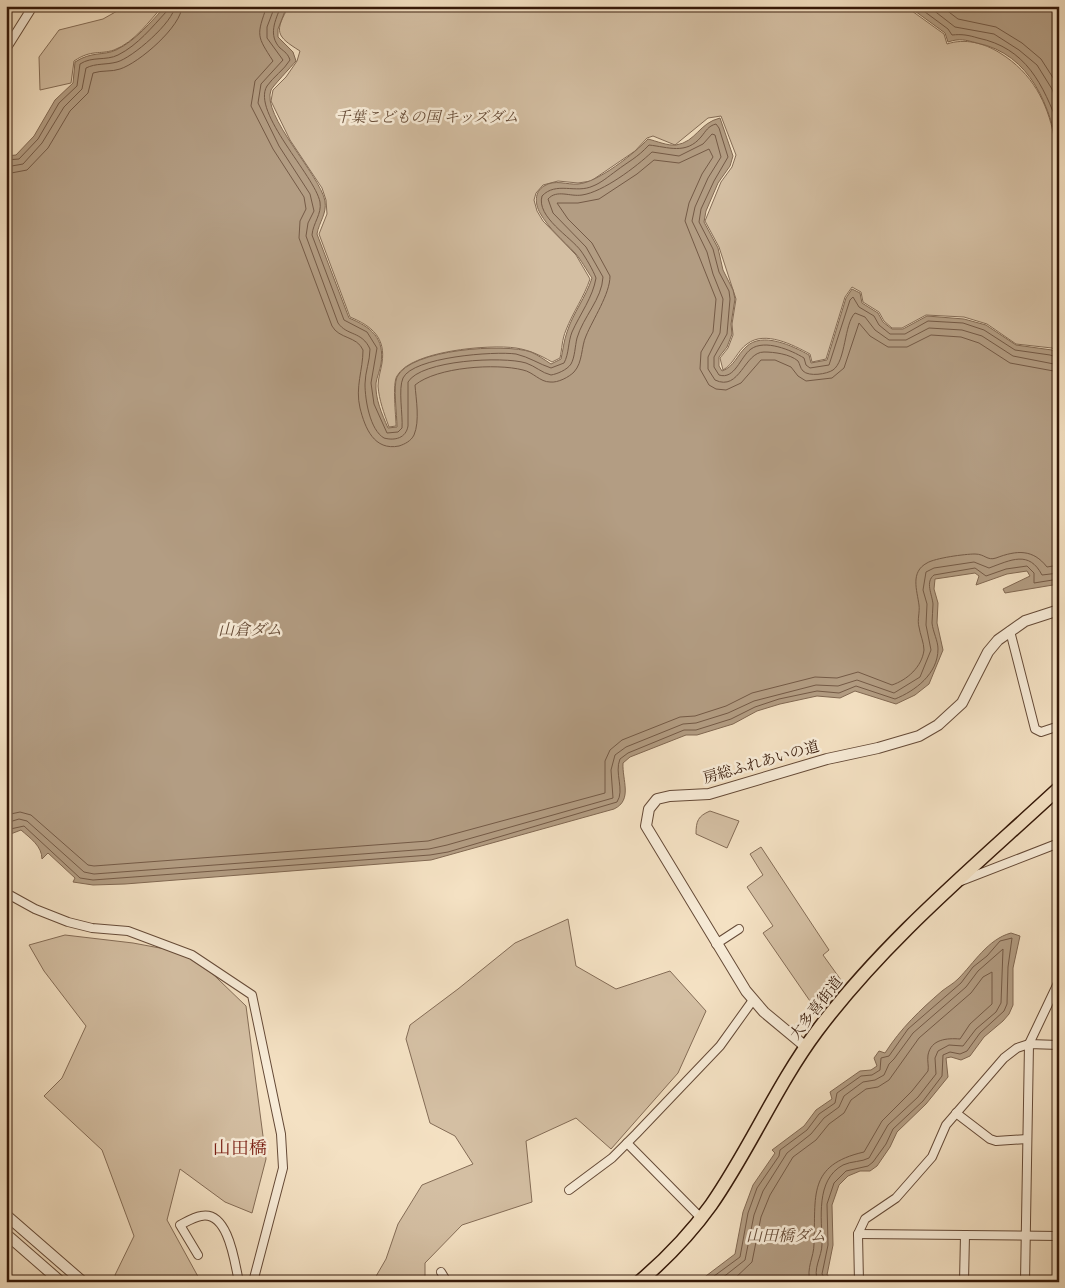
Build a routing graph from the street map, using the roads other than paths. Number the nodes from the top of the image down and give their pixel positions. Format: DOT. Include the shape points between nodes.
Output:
graph roads {
  1 [pos="33,6"];
  2 [pos="6,49"];
  3 [pos="1059,610"];
  4 [pos="1010,631"];
  5 [pos="1059,726"];
  6 [pos="1059,788"];
  7 [pos="1059,843"];
  8 [pos="958,882"];
  9 [pos="6,893"];
  10 [pos="739,930"];
  11 [pos="716,944"];
  12 [pos="1059,981"];
  13 [pos="752,1000"];
  14 [pos="1029,1044"];
  15 [pos="1059,1045"];
  16 [pos="806,1047"];
  17 [pos="956,1113"];
  18 [pos="1027,1139"];
  19 [pos="627,1143"];
  20 [pos="569,1190"];
  21 [pos="6,1215"];
  22 [pos="701,1218"];
  23 [pos="18,1226"];
  24 [pos="858,1234"];
  25 [pos="8,1235"];
  26 [pos="965,1235"];
  27 [pos="1026,1236"];
  28 [pos="1059,1236"];
  29 [pos="198,1255"];
  30 [pos="441,1272"];
  31 [pos="60,1282"];
  32 [pos="83,1282"];
  33 [pos="239,1282"];
  34 [pos="254,1282"];
  35 [pos="447,1282"];
  36 [pos="639,1282"];
  37 [pos="859,1282"];
  38 [pos="964,1282"];
  39 [pos="1025,1282"];
  1 -- 2 [label="street"];
  3 -- 4 [label="street, 房総ふれあいの道" via="1025,621"];
  4 -- 5 [label="street" via="1034,729 1041,732"];
  4 -- 11 [label="street, 房総ふれあいの道" via="988,652 962,703 938,725 919,736 709,794 657,799 649,809 646,826"];
  6 -- 8 [label="highway, 大多喜街道"];
  7 -- 8 [label="street"];
  8 -- 16 [label="highway, 大多喜街道" via="866,972"];
  9 -- 34 [label="street" via="68,922 128,931 192,956 252,995 281,1134 283,1168"];
  10 -- 11 [label="street"];
  11 -- 13 [label="street, 房総ふれあいの道"];
  12 -- 14 [label="street"];
  13 -- 16 [label="street, 房総ふれあいの道"];
  13 -- 19 [label="street" via="720,1046"];
  14 -- 15 [label="street"];
  14 -- 17 [label="street" via="1004,1058"];
  14 -- 18 [label="street"];
  16 -- 22 [label="highway, 大多喜街道"];
  17 -- 18 [label="street" via="990,1139"];
  17 -- 24 [label="street" via="946,1125 932,1157 896,1198 865,1219"];
  18 -- 27 [label="street"];
  19 -- 20 [label="street"];
  19 -- 22 [label="street"];
  21 -- 23 [label="street"];
  22 -- 36 [label="highway, 大多喜街道" via="662,1262"];
  23 -- 25 [label="street"];
  23 -- 32 [label="street"];
  24 -- 26 [label="street"];
  24 -- 37 [label="street"];
  25 -- 31 [label="street"];
  26 -- 27 [label="street"];
  26 -- 38 [label="street"];
  27 -- 28 [label="street"];
  27 -- 39 [label="street"];
  29 -- 33 [label="street" via="180,1225 207,1216 220,1224 228,1236"];
  30 -- 35 [label="street"];
}
